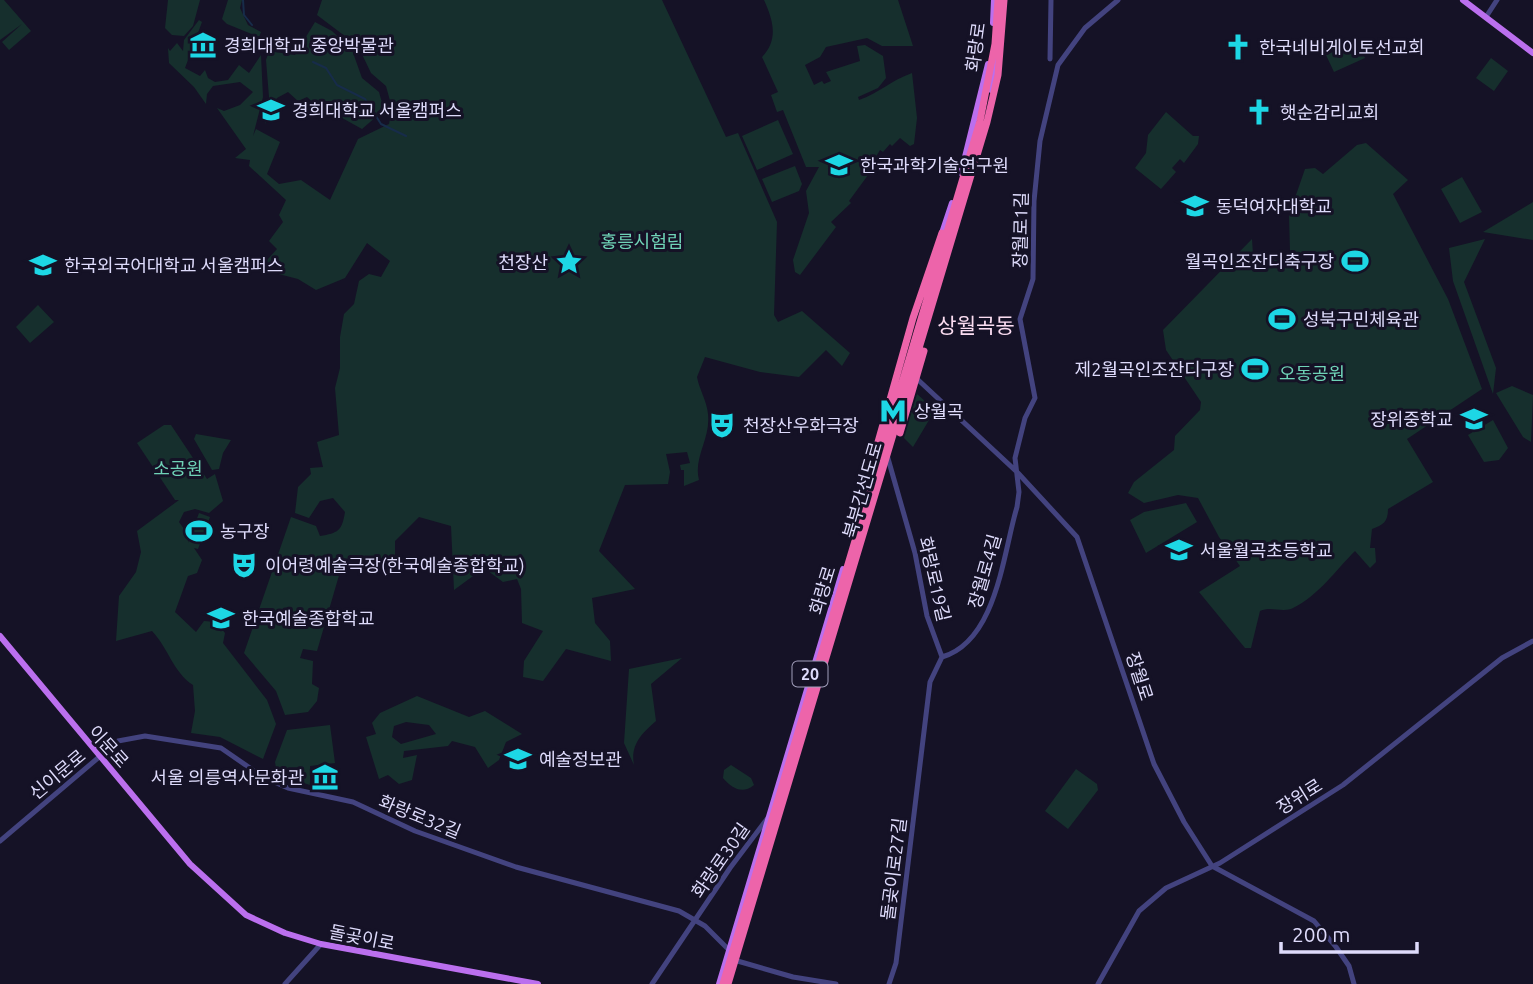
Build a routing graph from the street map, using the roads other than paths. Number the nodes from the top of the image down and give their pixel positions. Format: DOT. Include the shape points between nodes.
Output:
graph roads {
  1 [pos="999,0"];
  2 [pos="1051,0"];
  3 [pos="1118,0"];
  4 [pos="1463,0"];
  5 [pos="1497,0"];
  6 [pos="1486,17"];
  7 [pos="994,50"];
  8 [pos="1533,53"];
  9 [pos="1050,59"];
  10 [pos="970,171"];
  11 [pos="952,204"];
  12 [pos="956,216"];
  13 [pos="942,233"];
  14 [pos="903,365"];
  15 [pos="910,373"];
  16 [pos="896,402"];
  17 [pos="886,448"];
  18 [pos="1018,473"];
  19 [pos="866,501"];
  20 [pos="870,519"];
  21 [pos="837,599"];
  22 [pos="0,636"];
  23 [pos="1533,641"];
  24 [pos="942,657"];
  25 [pos="100,756"];
  26 [pos="771,815"];
  27 [pos="0,841"];
  28 [pos="1212,866"];
  29 [pos="199,873"];
  30 [pos="696,919"];
  31 [pos="321,944"];
  32 [pos="729,950"];
  33 [pos="733,960"];
  34 [pos="285,984"];
  35 [pos="538,984"];
  36 [pos="652,984"];
  37 [pos="724,984"];
  38 [pos="836,984"];
  39 [pos="889,984"];
  40 [pos="1098,984"];
  41 [pos="1354,984"];
  1 -- 7 [label="main road, 화랑로 / 20"];
  1 -- 19 [label="highway, 북부간선도로" via="980,121"];
  1 -- 20 [label="highway, 북부간선도로" via="998,75 987,122"];
  2 -- 9 [label="street"];
  3 -- 18 [label="street, 장월로1길" via="1085,28 1058,65 1040,141 1033,279 1020,319 1035,390 1015,458"];
  4 -- 6 [label="main road"];
  5 -- 6 [label="street"];
  6 -- 8 [label="main road"];
  7 -- 10 [label="main road, 화랑로 / 20" via="986,114"];
  7 -- 11 [label="main road, 화랑로 / 20"];
  10 -- 12 [label="main road, 화랑로 / 20"];
  10 -- 20 [label="highway" via="963,218"];
  11 -- 12 [label="main road"];
  11 -- 13 [label="main road, 화랑로 / 20"];
  12 -- 15 [label="main road, 화랑로 / 20"];
  13 -- 14 [label="main road, 화랑로 / 20"];
  13 -- 19 [label="highway" via="913,318"];
  14 -- 15 [label="main road, 장월로"];
  14 -- 16 [label="main road, 화랑로 / 20"];
  15 -- 16 [label="main road, 화랑로 / 20"];
  15 -- 18 [label="street, 장월로"];
  16 -- 17 [label="main road, 화랑로 / 20"];
  16 -- 21 [label="main road, 화랑로 / 20"];
  17 -- 21 [label="main road, 화랑로 / 20"];
  17 -- 24 [label="street, 화랑로19길" via="915,553 926,616"];
  18 -- 24 [label="street, 장월로4길" via="1017,507 989,614 977,631"];
  18 -- 28 [label="street, 장월로" via="1077,537 1154,764"];
  19 -- 37 [label="highway, 북부간선도로"];
  20 -- 37 [label="highway, 북부간선도로"];
  21 -- 26 [label="main road, 화랑로 / 20"];
  22 -- 25 [label="main road, 이문로"];
  23 -- 28 [label="street, 장위로" via="1502,658 1343,785"];
  24 -- 39 [label="street, 돌곶이로27길" via="930,682 896,963"];
  25 -- 27 [label="street, 신이문로"];
  25 -- 29 [label="main road, 이문로"];
  25 -- 30 [label="street, 화랑로32길" via="118,741 139,735 215,746 288,788 353,802 415,831 516,867"];
  26 -- 30 [label="street, 화랑로30길"];
  26 -- 32 [label="main road, 화랑로 / 20"];
  26 -- 33 [label="main road, 화랑로 / 20"];
  28 -- 40 [label="street, 장위로" via="1166,888 1139,911"];
  28 -- 41 [label="street, 장월로" via="1314,922 1349,967"];
  29 -- 31 [label="main road, 돌곶이로" via="246,915"];
  30 -- 32 [label="street, 화랑로32길"];
  30 -- 36 [label="street, 화랑로30길"];
  31 -- 34 [label="street"];
  31 -- 35 [label="main road, 돌곶이로"];
  32 -- 37 [label="main road, 화랑로 / 20"];
  33 -- 37 [label="main road, 화랑로 / 20"];
  33 -- 38 [label="street"];
}
